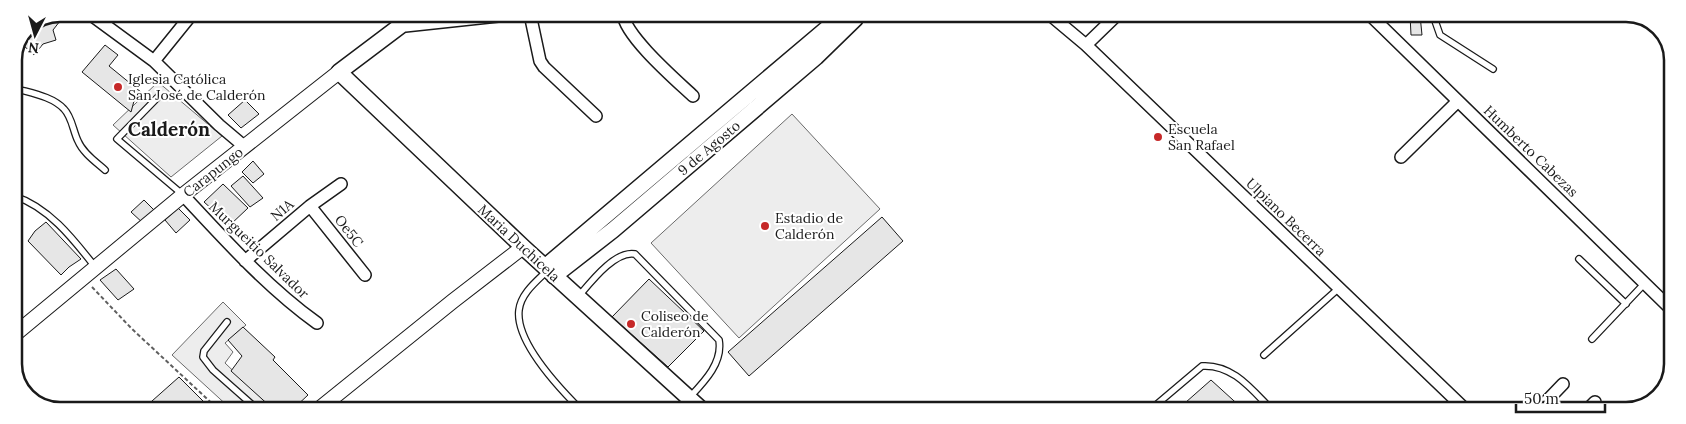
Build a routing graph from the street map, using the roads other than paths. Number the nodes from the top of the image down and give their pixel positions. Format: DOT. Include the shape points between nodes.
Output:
graph roads {
  1 [pos="101,22"];
  2 [pos="186,22"];
  3 [pos="407,22"];
  4 [pos="532,22"];
  5 [pos="625,22"];
  6 [pos="841,22"];
  7 [pos="1059,22"];
  8 [pos="1110,22"];
  9 [pos="1378,22"];
  10 [pos="1435,22"];
  11 [pos="1086,45"];
  12 [pos="154,61"];
  13 [pos="1493,69"];
  14 [pos="339,72"];
  15 [pos="22,90"];
  16 [pos="159,96"];
  17 [pos="692,96"];
  18 [pos="1458,101"];
  19 [pos="596,116"];
  20 [pos="245,147"];
  21 [pos="1401,157"];
  22 [pos="105,170"];
  23 [pos="341,184"];
  24 [pos="183,195"];
  25 [pos="22,198"];
  26 [pos="310,206"];
  27 [pos="523,247"];
  28 [pos="1578,259"];
  29 [pos="245,261"];
  30 [pos="96,268"];
  31 [pos="549,271"];
  32 [pos="365,275"];
  33 [pos="1645,283"];
  34 [pos="1339,288"];
  35 [pos="578,297"];
  36 [pos="1664,302"];
  37 [pos="1626,304"];
  38 [pos="227,322"];
  39 [pos="317,323"];
  40 [pos="23,328"];
  41 [pos="1592,339"];
  42 [pos="1264,355"];
  43 [pos="1563,384"];
  44 [pos="689,398"];
  45 [pos="249,402"];
  46 [pos="329,402"];
  47 [pos="573,402"];
  48 [pos="693,402"];
  49 [pos="1159,402"];
  50 [pos="1264,402"];
  51 [pos="1458,402"];
  52 [pos="1546,402"];
  1 -- 12 [label="street"];
  2 -- 12 [label="street"];
  3 -- 14 [label="main road, Carapungo"];
  4 -- 19 [label="street" via="544,67"];
  5 -- 17 [label="street" via="652,58"];
  6 -- 31 [label="main road, 9 de Agosto"];
  7 -- 11 [label="street, Ulpiano Becerra"];
  8 -- 11 [label="street"];
  9 -- 18 [label="street, Humberto Cabezas"];
  10 -- 13 [label="lane" via="1440,35"];
  11 -- 34 [label="street, Ulpiano Becerra"];
  12 -- 20 [label="street"];
  14 -- 20 [label="street, Carapungo"];
  14 -- 27 [label="main road, Maria Duchicela"];
  15 -- 22 [label="lane" via="49,98 65,109 78,143"];
  16 -- 24 [label="lane" via="117,139"];
  18 -- 21 [label="street"];
  18 -- 33 [label="street, Humberto Cabezas"];
  20 -- 24 [label="street, Carapungo"];
  23 -- 26 [label="street, N1A"];
  24 -- 29 [label="street, Murgueitio Salvador"];
  24 -- 30 [label="street, Carapungo"];
  25 -- 30 [label="lane" via="69,234"];
  26 -- 29 [label="street, N1A"];
  26 -- 32 [label="street, Oe5C"];
  27 -- 31 [label="main road, Maria Duchicela"];
  27 -- 46 [label="street"];
  28 -- 37 [label="lane"];
  29 -- 39 [label="street, Murgueitio Salvador"];
  30 -- 40 [label="street, Carapungo"];
  31 -- 35 [label="main road, Maria Duchicela"];
  31 -- 47 [label="lane" via="526,292 519,310 521,325 526,341 539,362"];
  33 -- 36 [label="street, Humberto Cabezas"];
  33 -- 37 [label="lane"];
  34 -- 42 [label="lane"];
  34 -- 51 [label="street, Ulpiano Becerra"];
  35 -- 44 [label="main road, Maria Duchicela"];
  35 -- 44 [label="lane" via="607,266 625,254 635,254 719,340 721,350 712,372"];
  37 -- 41 [label="lane"];
  38 -- 45 [label="lane" via="204,351 203,357"];
  43 -- 52 [label="street"];
  44 -- 48 [label="main road, Maria Duchicela"];
  49 -- 50 [label="lane" via="1202,366 1214,365 1235,374"];
}
